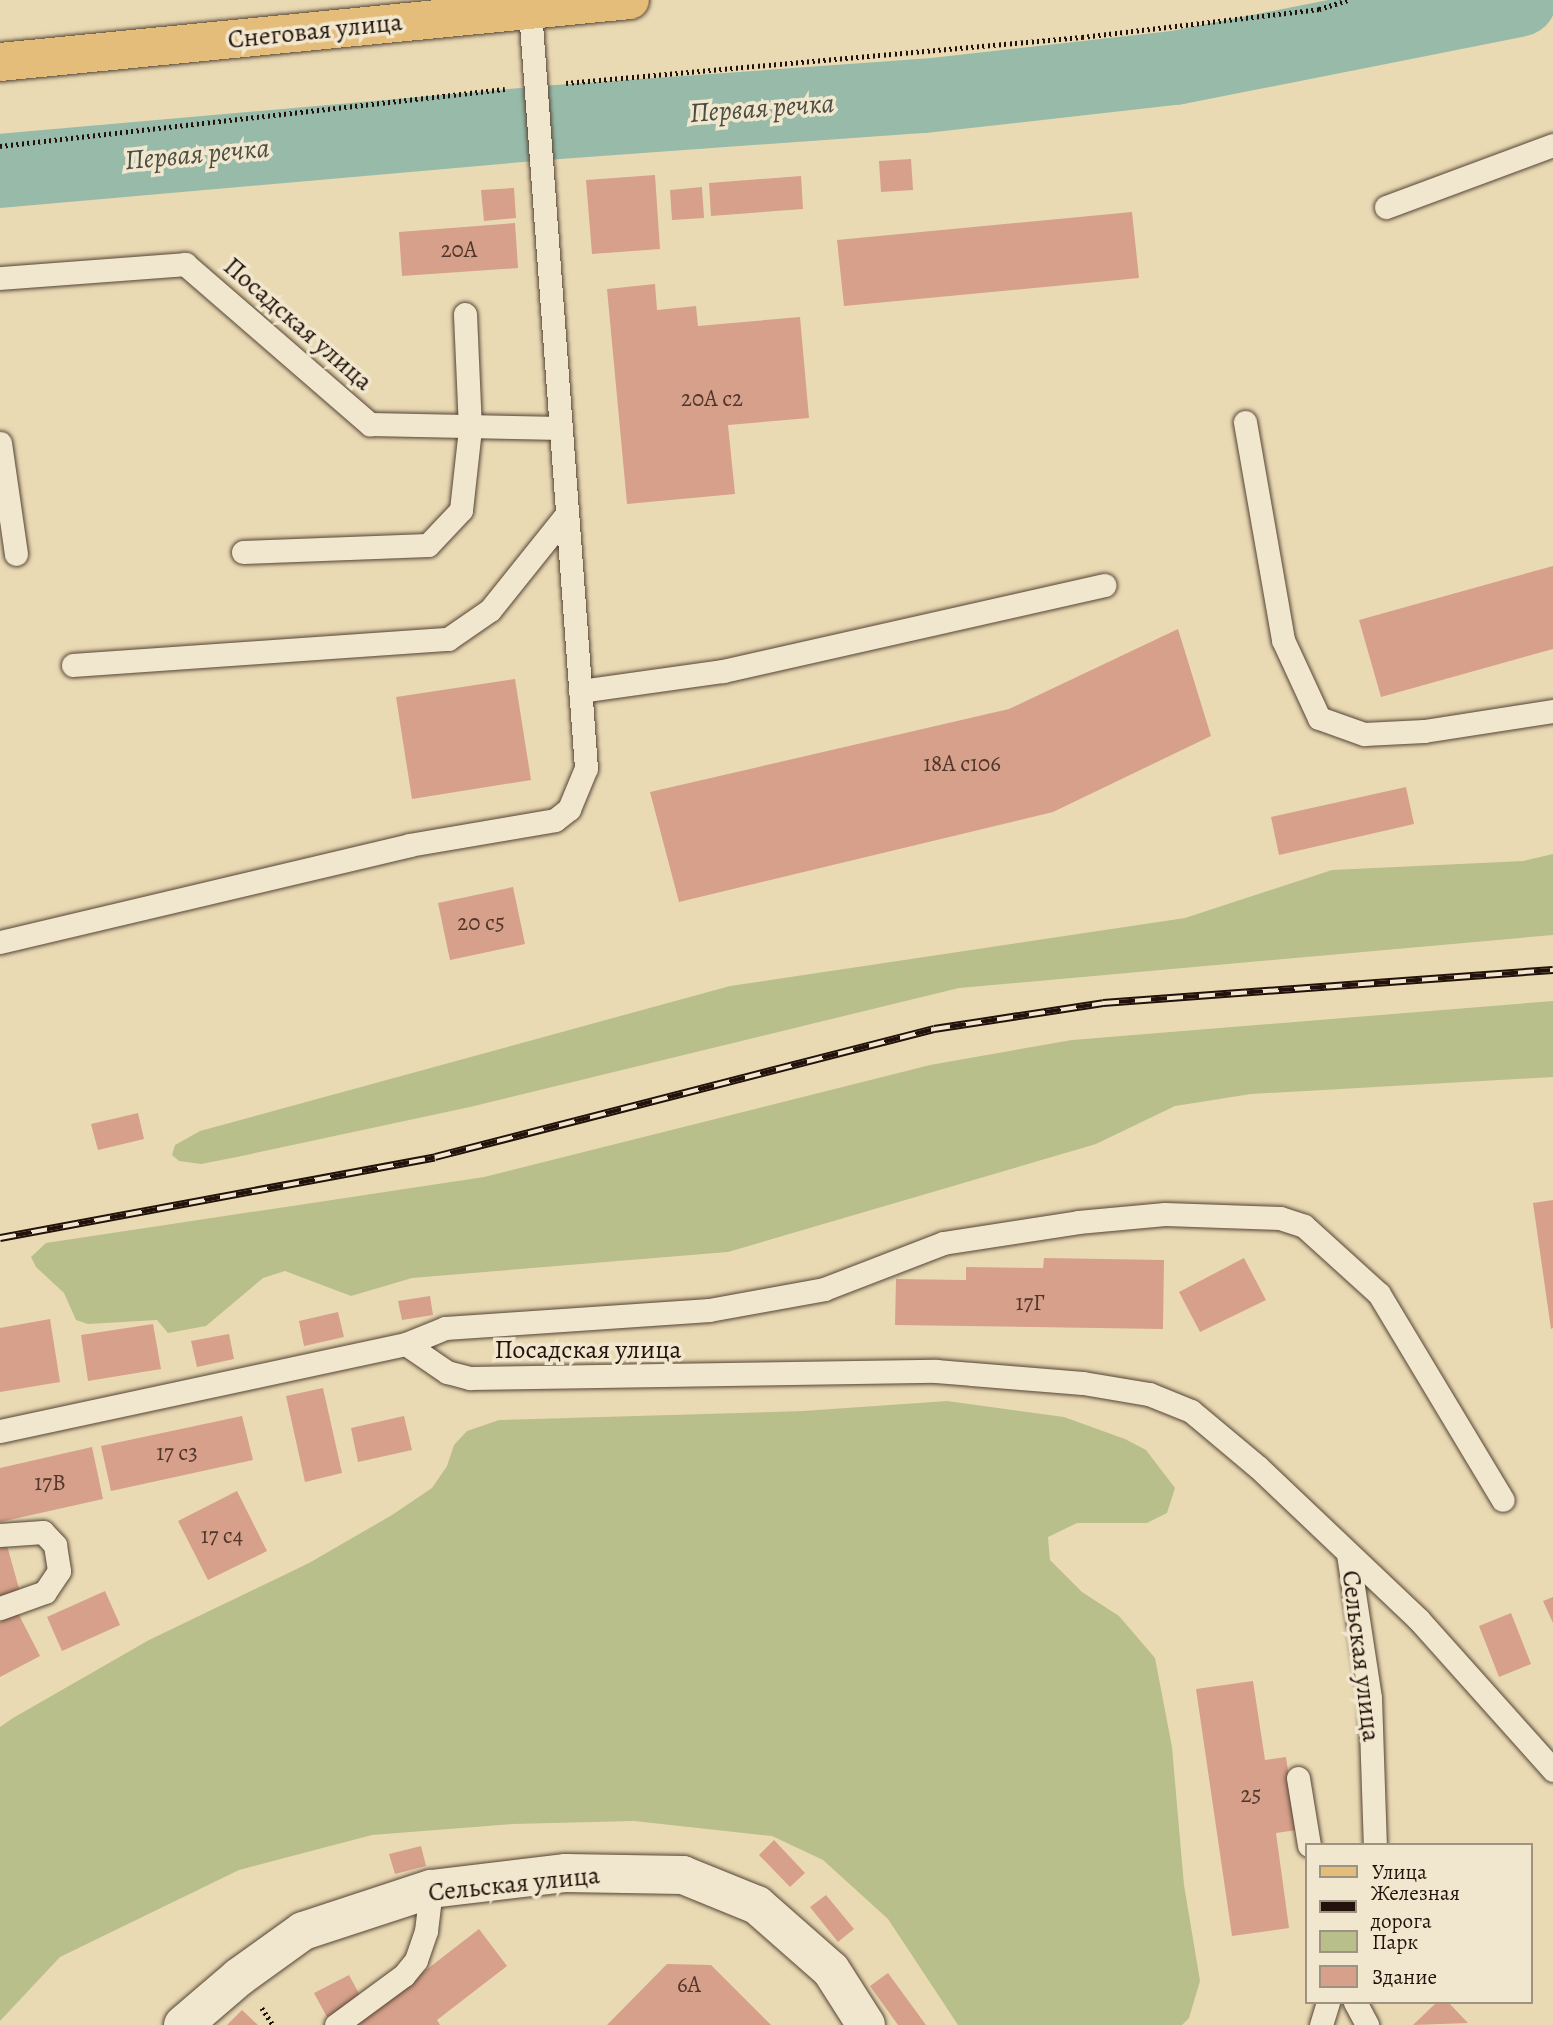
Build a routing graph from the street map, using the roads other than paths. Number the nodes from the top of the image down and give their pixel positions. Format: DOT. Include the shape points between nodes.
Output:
graph roads {
  1 [pos="630,0"];
  2 [pos="530,10"];
  3 [pos="0,62"];
  4 [pos="1553,145"];
  5 [pos="1386,207"];
  6 [pos="0,278"];
  7 [pos="465,314"];
  8 [pos="1245,422"];
  9 [pos="561,428"];
  10 [pos="470,429"];
  11 [pos="0,443"];
  12 [pos="567,514"];
  13 [pos="243,552"];
  14 [pos="16,554"];
  15 [pos="1104,585"];
  16 [pos="73,665"];
  17 [pos="580,691"];
  18 [pos="1553,710"];
  19 [pos="0,942"];
  20 [pos="406,1344"];
  21 [pos="1191,1411"];
  22 [pos="0,1431"];
  23 [pos="1503,1500"];
  24 [pos="0,1535"];
  25 [pos="1348,1554"];
  26 [pos="0,1608"];
  27 [pos="1553,1770"];
  28 [pos="1298,1778"];
  29 [pos="1309,1843"];
  30 [pos="1375,1843"];
  31 [pos="431,1889"];
  32 [pos="1327,2004"];
  33 [pos="1355,2004"];
  34 [pos="183,2025"];
  35 [pos="336,2025"];
  36 [pos="866,2025"];
  37 [pos="1321,2025"];
  38 [pos="1367,2025"];
  1 -- 2 [label="main road, Снеговая улица"];
  2 -- 3 [label="main road, Снеговая улица"];
  2 -- 9 [label="lane"];
  4 -- 5 [label="lane"];
  6 -- 10 [label="lane, Посадская улица" via="185,264 370,424"];
  7 -- 10 [label="lane"];
  8 -- 18 [label="lane" via="1283,640 1319,718 1364,734 1424,731"];
  9 -- 10 [label="lane, Посадская улица"];
  9 -- 12 [label="lane"];
  10 -- 13 [label="lane" via="461,510 428,545"];
  11 -- 14 [label="lane"];
  12 -- 16 [label="lane" via="491,610 448,639"];
  12 -- 17 [label="lane"];
  15 -- 17 [label="lane" via="723,671"];
  17 -- 19 [label="lane" via="586,768 569,809 555,820 409,845"];
  20 -- 21 [label="lane, Посадская улица" via="447,1372 470,1378 936,1371 1083,1383 1149,1394"];
  20 -- 22 [label="lane"];
  20 -- 23 [label="lane" via="445,1328 709,1310 824,1289 943,1243 1079,1222 1165,1214 1280,1219 1304,1226 1379,1294"];
  21 -- 25 [label="lane, Сельская улица" via="1258,1467"];
  24 -- 26 [label="lane" via="43,1532 55,1545 59,1572 45,1592"];
  25 -- 27 [label="lane" via="1419,1620"];
  25 -- 30 [label="lane, Сельская улица" via="1370,1698"];
  28 -- 29 [label="lane"];
  31 -- 34 [label="street, Сельская улица" via="303,1931"];
  31 -- 35 [label="lane" via="426,1931 415,1960 404,1975"];
  31 -- 36 [label="street, Сельская улица" via="566,1873 683,1875 757,1905 831,1970"];
  32 -- 37 [label="lane"];
  33 -- 38 [label="lane"];
}
